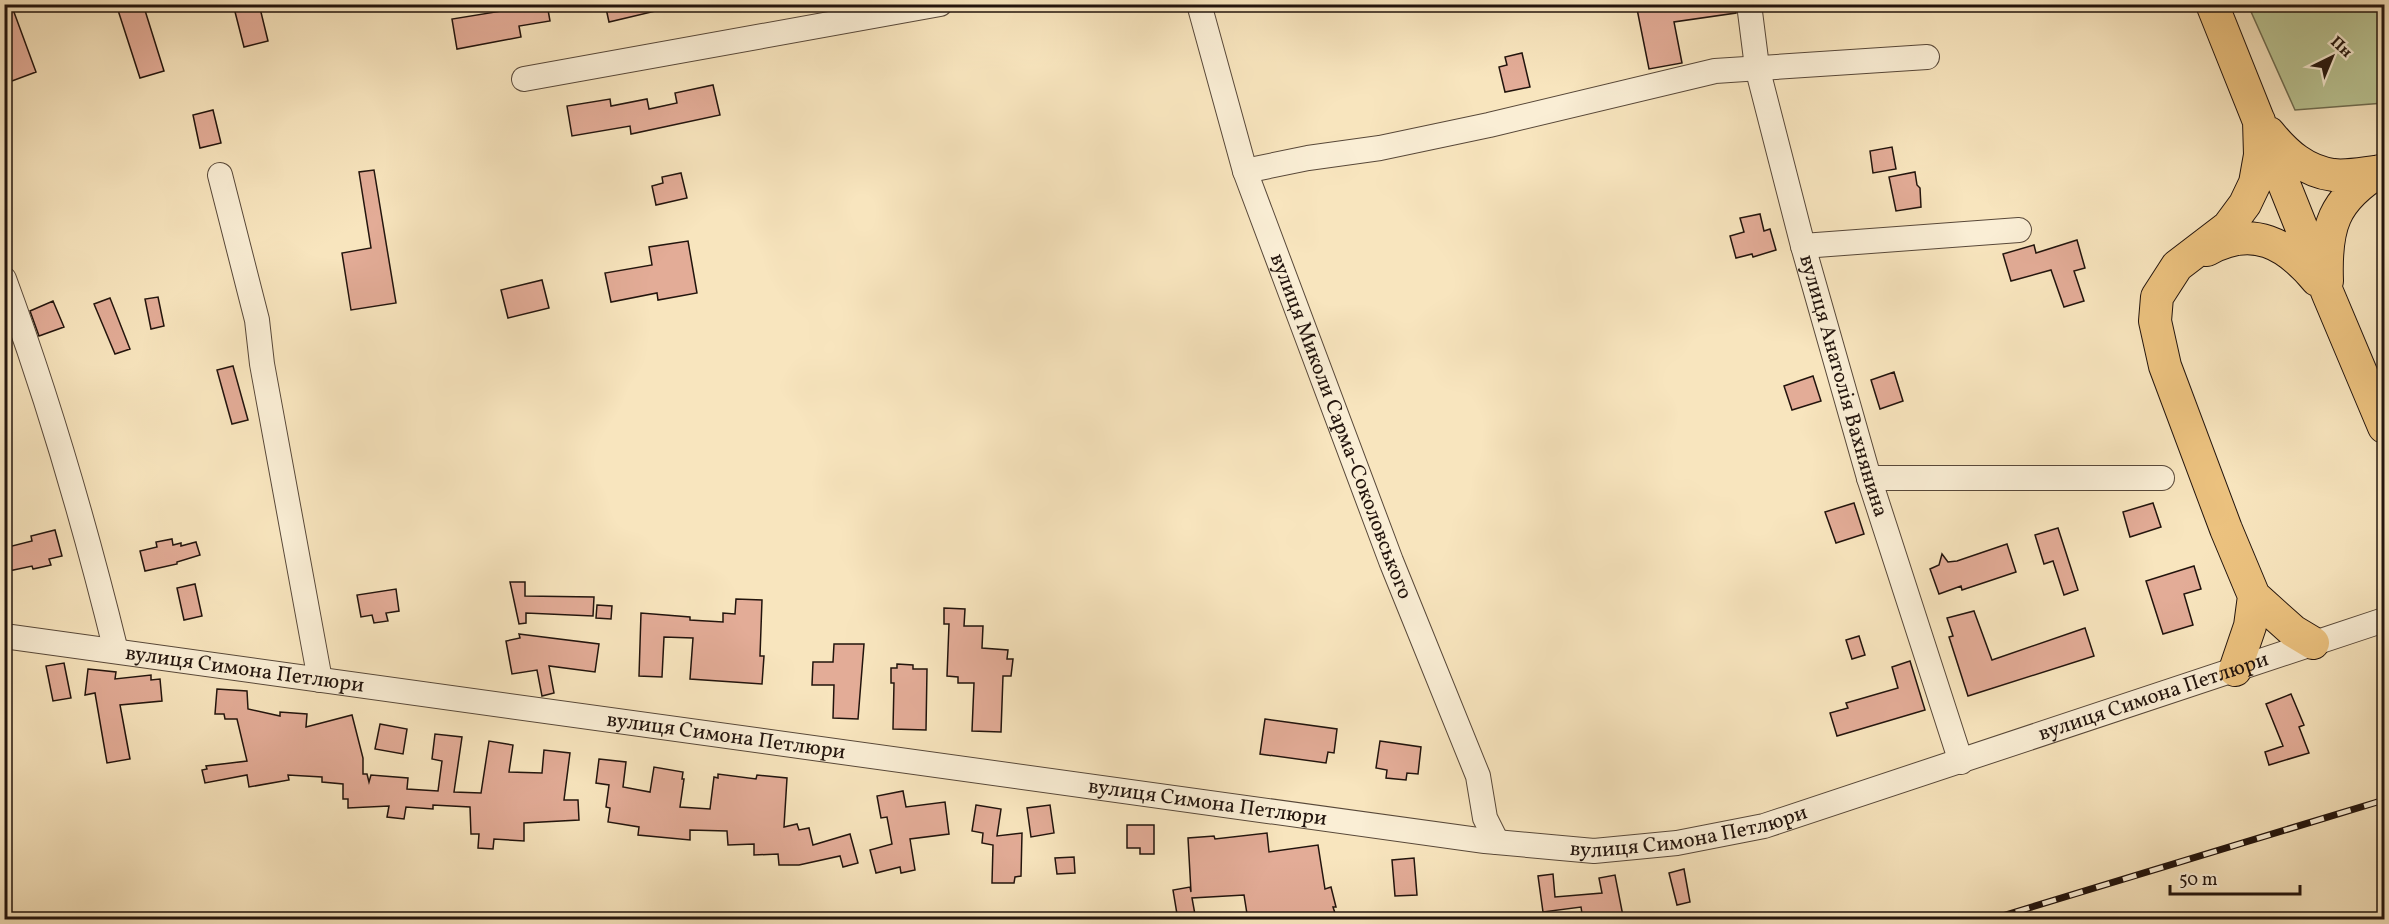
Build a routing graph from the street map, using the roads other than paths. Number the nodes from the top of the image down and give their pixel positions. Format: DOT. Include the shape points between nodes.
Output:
graph roads {
  1 [pos="940,4"];
  2 [pos="1198,4"];
  3 [pos="1749,4"];
  4 [pos="2212,4"];
  5 [pos="830,14"];
  6 [pos="1927,57"];
  7 [pos="1757,67"];
  8 [pos="524,79"];
  9 [pos="2259,121"];
  10 [pos="1245,171"];
  11 [pos="2382,171"];
  12 [pos="220,174"];
  13 [pos="2019,230"];
  14 [pos="1803,246"];
  15 [pos="2178,266"];
  16 [pos="4,279"];
  17 [pos="2328,294"];
  18 [pos="2385,427"];
  19 [pos="1869,478"];
  20 [pos="2162,478"];
  21 [pos="2254,596"];
  22 [pos="2385,620"];
  23 [pos="4,636"];
  24 [pos="2313,643"];
  25 [pos="116,651"];
  26 [pos="2235,670"];
  27 [pos="320,680"];
  28 [pos="1961,762"];
  29 [pos="1497,842"];
  1 -- 5 [label="street"];
  2 -- 10 [label="street, вулиця Миколи Сарма-Соколовського"];
  3 -- 7 [label="street, вулиця Анатолія Вахнянина"];
  4 -- 9 [label="main road"];
  5 -- 8 [label="street"];
  6 -- 7 [label="street"];
  7 -- 10 [label="street" via="1715,71 1489,125"];
  7 -- 14 [label="street, вулиця Анатолія Вахнянина"];
  9 -- 11 [label="main road" via="2285,152 2307,167 2334,175"];
  9 -- 15 [label="main road" via="2260,154 2255,183 2245,204 2228,227"];
  9 -- 17 [label="main road"];
  10 -- 29 [label="street, вулиця Миколи Сарма-Соколовського" via="1391,561 1478,776 1485,818"];
  11 -- 17 [label="main road" via="2361,183 2342,203 2326,249"];
  12 -- 27 [label="street" via="257,320"];
  13 -- 14 [label="street"];
  14 -- 19 [label="street, вулиця Анатолія Вахнянина"];
  15 -- 17 [label="main road" via="2212,247 2241,237 2264,240 2283,247 2301,261"];
  15 -- 21 [label="main road" via="2157,297 2155,321 2165,366"];
  16 -- 25 [label="street" via="38,371"];
  17 -- 18 [label="main road"];
  19 -- 20 [label="street"];
  19 -- 28 [label="street, вулиця Анатолія Вахнянина"];
  21 -- 24 [label="main road" via="2293,631"];
  21 -- 26 [label="main road" via="2250,626"];
  22 -- 24 [label="street, вулиця Симона Петлюри"];
  23 -- 25 [label="street, вулиця Симона Петлюри"];
  24 -- 26 [label="street, вулиця Симона Петлюри"];
  25 -- 27 [label="street, вулиця Симона Петлюри"];
  26 -- 28 [label="street, вулиця Симона Петлюри"];
  27 -- 29 [label="street, вулиця Симона Петлюри"];
  28 -- 29 [label="street, вулиця Симона Петлюри" via="1764,826 1677,843 1594,851"];
}
